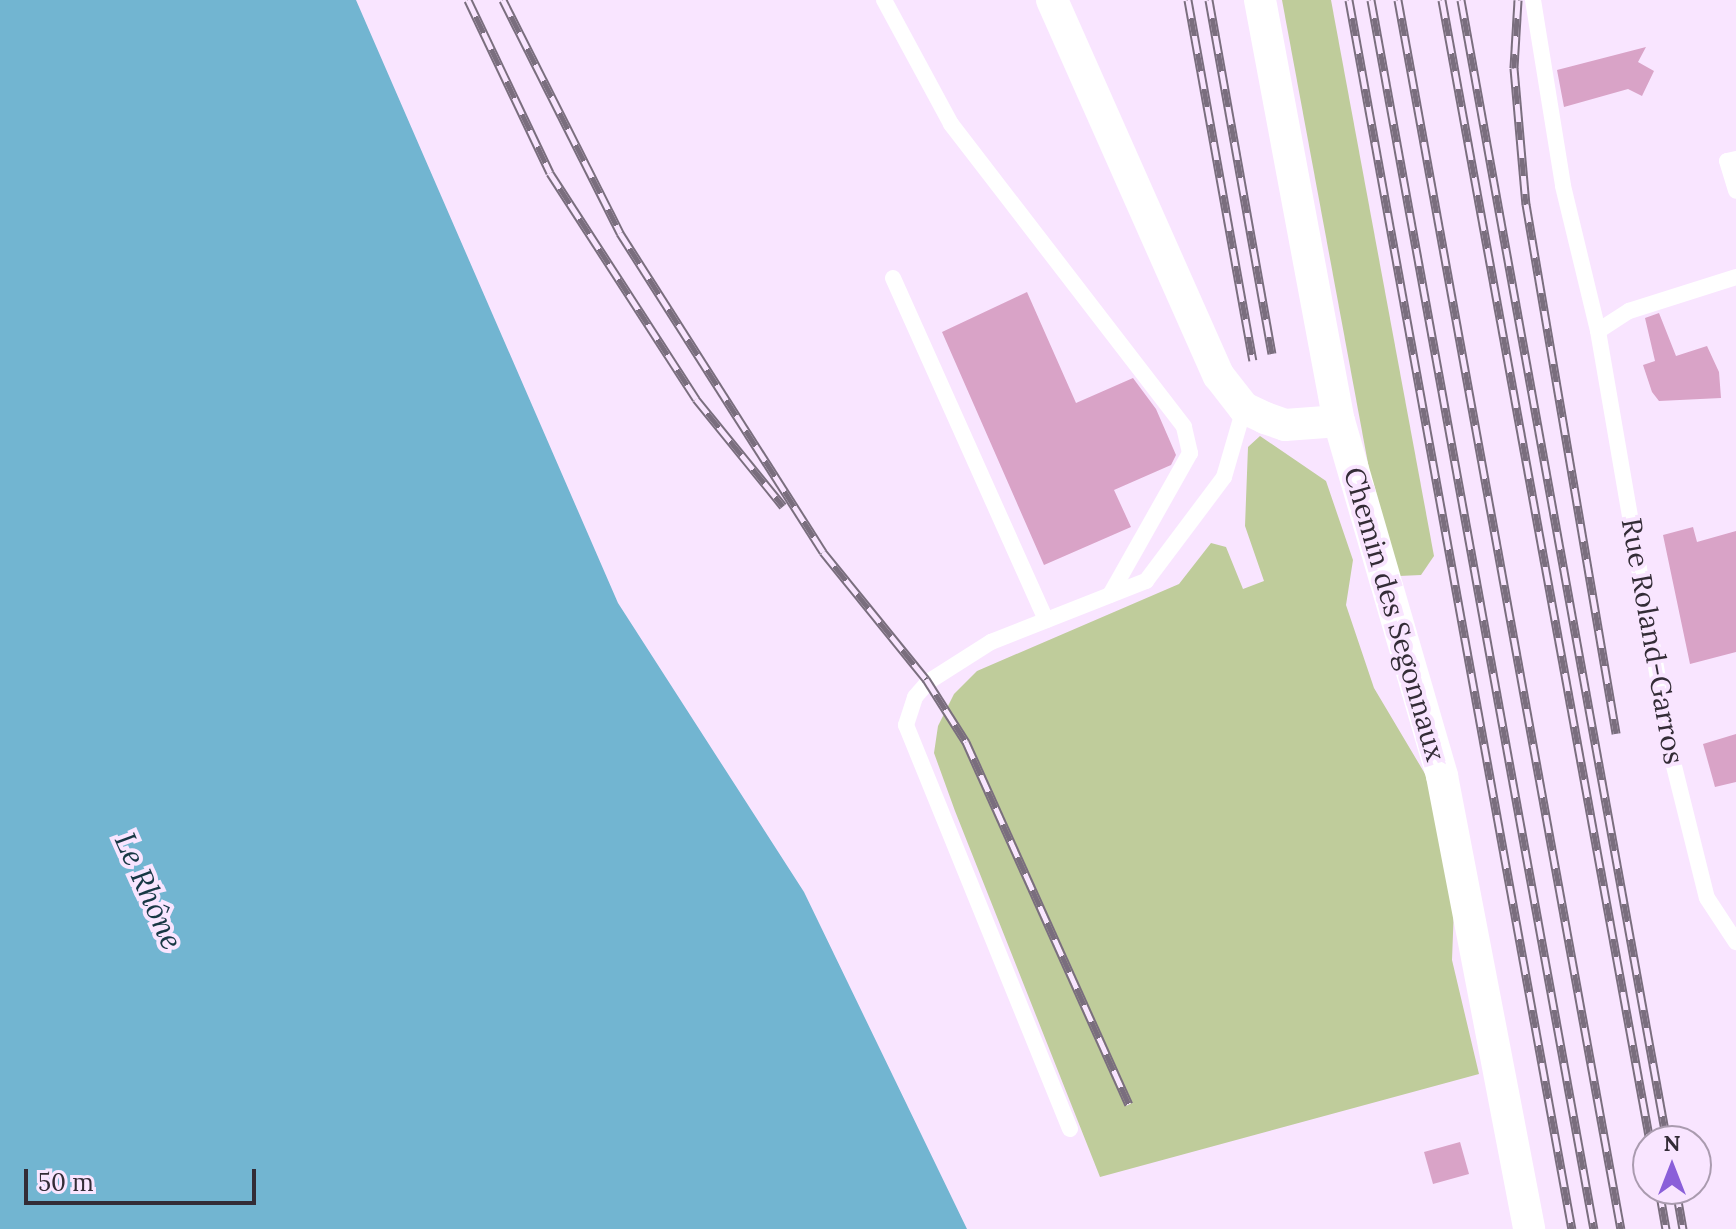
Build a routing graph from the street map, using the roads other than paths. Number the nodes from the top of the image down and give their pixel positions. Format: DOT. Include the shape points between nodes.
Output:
graph roads {
  1 [pos="884,0"];
  2 [pos="1052,0"];
  3 [pos="1260,0"];
  4 [pos="1533,0"];
  5 [pos="1736,159"];
  6 [pos="1736,191"];
  7 [pos="1736,277"];
  8 [pos="893,278"];
  9 [pos="1598,331"];
  10 [pos="1244,408"];
  11 [pos="1339,421"];
  12 [pos="1110,595"];
  13 [pos="1046,620"];
  14 [pos="1736,942"];
  15 [pos="1070,1129"];
  16 [pos="1529,1229"];
  1 -- 12 [label="lane" via="951,124 1184,427 1190,453"];
  2 -- 10 [label="street" via="1219,376"];
  3 -- 11 [label="street, Chemin des Segonnaux"];
  4 -- 9 [label="lane, Rue Roland-Garros" via="1563,186"];
  5 -- 6 [label="lane" via="1727,161"];
  7 -- 9 [label="lane" via="1629,311"];
  8 -- 13 [label="lane"];
  9 -- 14 [label="lane, Rue Roland-Garros" via="1671,754 1707,898"];
  10 -- 11 [label="street" via="1285,425"];
  10 -- 12 [label="lane" via="1224,477 1186,534 1146,581"];
  11 -- 16 [label="street, Chemin des Segonnaux" via="1442,776"];
  12 -- 13 [label="lane"];
  13 -- 15 [label="lane" via="991,642 928,682 915,697 906,725"];
}
